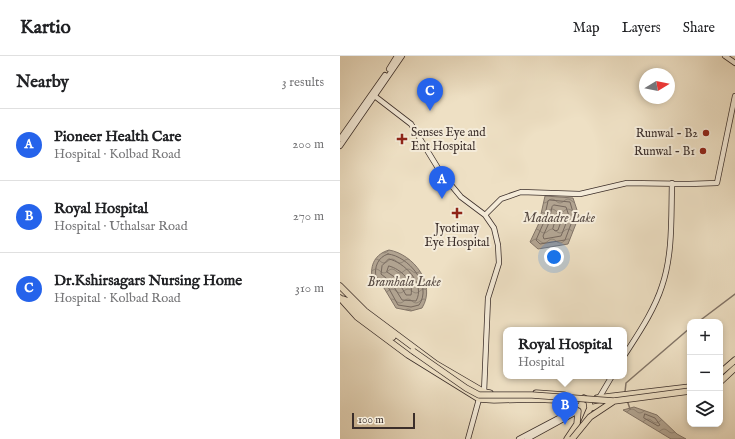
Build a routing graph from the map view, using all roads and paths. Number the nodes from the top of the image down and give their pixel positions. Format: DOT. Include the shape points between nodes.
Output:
graph roads {
  1 [pos="398,56"];
  2 [pos="402,56"];
  3 [pos="725,56"];
  4 [pos="735,63"];
  5 [pos="374,95"];
  6 [pos="735,96"];
  7 [pos="340,139"];
  8 [pos="340,146"];
  9 [pos="672,183"];
  10 [pos="485,215"];
  11 [pos="340,286"];
  12 [pos="346,292"];
  13 [pos="340,298"];
  14 [pos="348,301"];
  15 [pos="627,351"];
  16 [pos="735,360"];
  17 [pos="735,366"];
  18 [pos="723,370"];
  19 [pos="723,376"];
  20 [pos="610,379"];
  21 [pos="723,379"];
  22 [pos="687,388"];
  23 [pos="484,392"];
  24 [pos="687,392"];
  25 [pos="687,392"];
  26 [pos="599,398"];
  27 [pos="479,399"];
  28 [pos="581,399"];
  29 [pos="616,402"];
  30 [pos="577,410"];
  31 [pos="589,410"];
  32 [pos="531,435"];
  33 [pos="468,439"];
  34 [pos="519,439"];
  35 [pos="527,439"];
  36 [pos="567,439"];
  37 [pos="572,439"];
  1 -- 5 [label="street"];
  2 -- 5 [label="street"];
  3 -- 4 [label="street"];
  5 -- 7 [label="street"];
  5 -- 8 [label="street"];
  5 -- 10 [label="street" via="411,124 441,172 461,197"];
  6 -- 9 [label="street" via="717,183"];
  9 -- 10 [label="street" via="627,183 580,194 521,192 501,199"];
  9 -- 15 [label="street" via="668,262 663,286 656,304"];
  10 -- 23 [label="street" via="494,228 499,263 488,298"];
  11 -- 12 [label="main road"];
  12 -- 14 [label="main road"];
  12 -- 23 [label="main road" via="365,311 436,364"];
  13 -- 14 [label="main road"];
  13 -- 27 [label="main road" via="357,318 408,355"];
  14 -- 29 [label="main road, bridge" via="360,313 479,395 532,395"];
  16 -- 18 [label="main road"];
  17 -- 19 [label="main road"];
  17 -- 21 [label="main road"];
  20 -- 26 [label="street"];
  22 -- 26 [label="main road"];
  23 -- 27 [label="street"];
  23 -- 28 [label="main road" via="549,393"];
  24 -- 29 [label="main road, bridge"];
  25 -- 29 [label="main road, bridge"];
  26 -- 28 [label="main road"];
  27 -- 28 [label="main road"];
  27 -- 33 [label="street"];
  28 -- 30 [label="main road"];
  28 -- 31 [label="main road" via="590,403"];
  29 -- 31 [label="main road"];
  29 -- 37 [label="main road, bridge" via="590,417"];
  30 -- 31 [label="main road" via="583,413"];
  30 -- 32 [label="street"];
  30 -- 36 [label="main road" via="577,424"];
  31 -- 37 [label="main road" via="580,430"];
  32 -- 34 [label="street"];
  32 -- 35 [label="street"];
}
